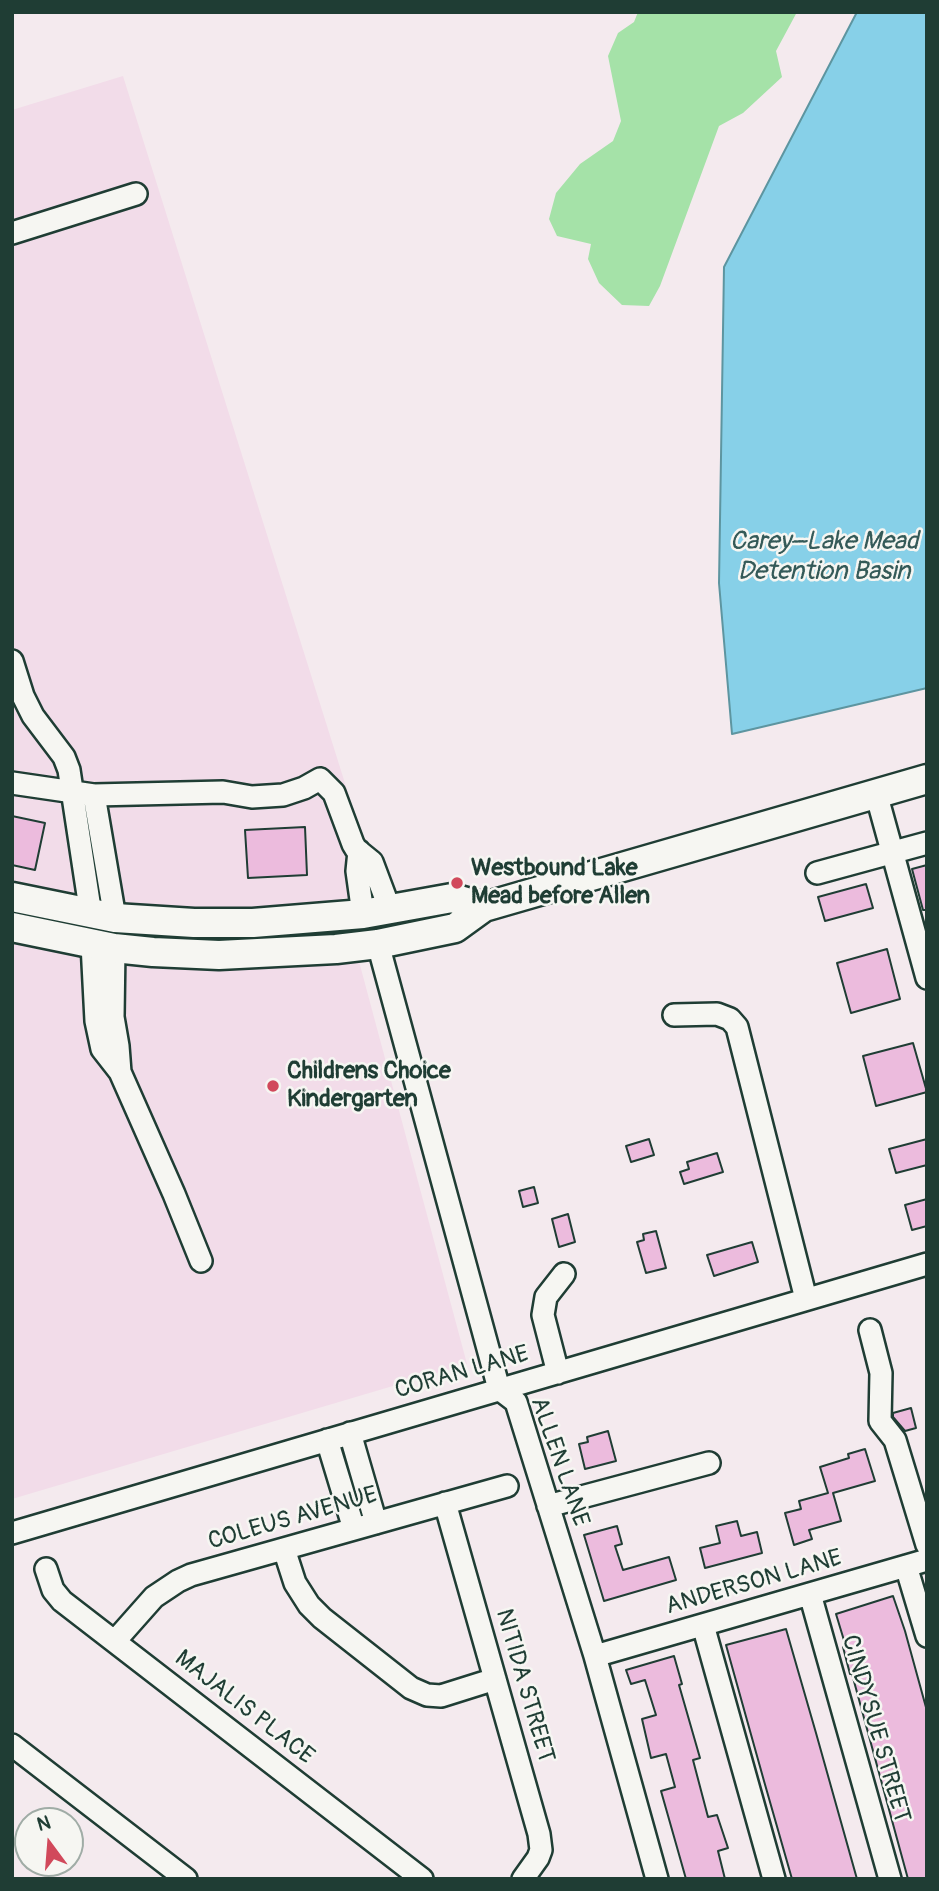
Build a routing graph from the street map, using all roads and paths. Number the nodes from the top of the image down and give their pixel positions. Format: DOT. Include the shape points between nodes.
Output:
graph roads {
  1 [pos="136,194"];
  2 [pos="12,233"];
  3 [pos="12,661"];
  4 [pos="927,779"];
  5 [pos="12,783"];
  6 [pos="72,791"];
  7 [pos="876,793"];
  8 [pos="94,795"];
  9 [pos="927,843"];
  10 [pos="892,853"];
  11 [pos="817,873"];
  12 [pos="12,897"];
  13 [pos="484,907"];
  14 [pos="376,912"];
  15 [pos="103,916"];
  16 [pos="12,927"];
  17 [pos="377,944"];
  18 [pos="103,946"];
  19 [pos="927,978"];
  20 [pos="674,1015"];
  21 [pos="201,1261"];
  22 [pos="927,1264"];
  23 [pos="564,1274"];
  24 [pos="806,1299"];
  25 [pos="870,1330"];
  26 [pos="558,1373"];
  27 [pos="499,1389"];
  28 [pos="350,1433"];
  29 [pos="327,1440"];
  30 [pos="709,1463"];
  31 [pos="507,1486"];
  32 [pos="445,1503"];
  33 [pos="548,1506"];
  34 [pos="376,1523"];
  35 [pos="354,1529"];
  36 [pos="12,1533"];
  37 [pos="927,1545"];
  38 [pos="284,1549"];
  39 [pos="917,1563"];
  40 [pos="46,1569"];
  41 [pos="810,1594"];
  42 [pos="703,1625"];
  43 [pos="927,1636"];
  44 [pos="115,1641"];
  45 [pos="595,1656"];
  46 [pos="495,1679"];
  47 [pos="12,1745"];
  48 [pos="186,1879"];
  49 [pos="422,1879"];
  50 [pos="523,1879"];
  51 [pos="657,1879"];
  52 [pos="774,1879"];
  53 [pos="890,1879"];
  1 -- 2 [label="street"];
  3 -- 6 [label="street" via="33,716 64,757"];
  4 -- 7 [label="main road"];
  5 -- 6 [label="street"];
  6 -- 8 [label="street"];
  6 -- 15 [label="street"];
  7 -- 10 [label="street"];
  7 -- 13 [label="main road"];
  8 -- 14 [label="street" via="223,792 263,797 291,793 320,779 334,793 353,844 372,862"];
  8 -- 15 [label="street"];
  9 -- 10 [label="street"];
  10 -- 11 [label="street"];
  10 -- 19 [label="street"];
  12 -- 15 [label="main road"];
  13 -- 14 [label="main road" via="452,898"];
  13 -- 17 [label="main road" via="455,928"];
  14 -- 15 [label="main road" via="194,923"];
  15 -- 18 [label="main road"];
  16 -- 18 [label="main road"];
  17 -- 18 [label="main road" via="219,955"];
  17 -- 27 [label="street, ALLEN LANE"];
  18 -- 21 [label="street" via="96,1021 102,1049 120,1072"];
  20 -- 24 [label="street" via="717,1014 737,1027"];
  22 -- 24 [label="street, CORAN LANE"];
  23 -- 26 [label="street" via="545,1297 543,1315"];
  24 -- 26 [label="street, CORAN LANE"];
  25 -- 37 [label="street" via="881,1373 880,1421 895,1440"];
  26 -- 27 [label="street, CORAN LANE"];
  27 -- 28 [label="street, CORAN LANE"];
  27 -- 33 [label="street, ALLEN LANE" via="516,1402"];
  28 -- 29 [label="street, CORAN LANE"];
  28 -- 34 [label="street"];
  29 -- 35 [label="street"];
  29 -- 36 [label="street, CORAN LANE"];
  30 -- 33 [label="street"];
  31 -- 32 [label="street, COLEUS AVENUE"];
  32 -- 34 [label="street, COLEUS AVENUE"];
  32 -- 46 [label="street, NITIDA STREET"];
  33 -- 45 [label="street, ALLEN LANE"];
  34 -- 35 [label="street, COLEUS AVENUE"];
  35 -- 38 [label="street, COLEUS AVENUE"];
  38 -- 44 [label="street, COLEUS AVENUE" via="178,1581 154,1597"];
  38 -- 46 [label="street" via="295,1583 309,1605 411,1689 441,1696"];
  39 -- 41 [label="street, ANDERSON LANE"];
  39 -- 43 [label="street"];
  40 -- 44 [label="street, MAJALIS PLACE" via="62,1601"];
  41 -- 42 [label="street, ANDERSON LANE"];
  41 -- 53 [label="street, CINDYSUE STREET"];
  42 -- 45 [label="street, ANDERSON LANE"];
  42 -- 52 [label="street"];
  44 -- 49 [label="street, MAJALIS PLACE"];
  45 -- 51 [label="street, ALLEN LANE"];
  46 -- 50 [label="street, NITIDA STREET" via="540,1834 538,1858"];
  47 -- 48 [label="street"];
}
